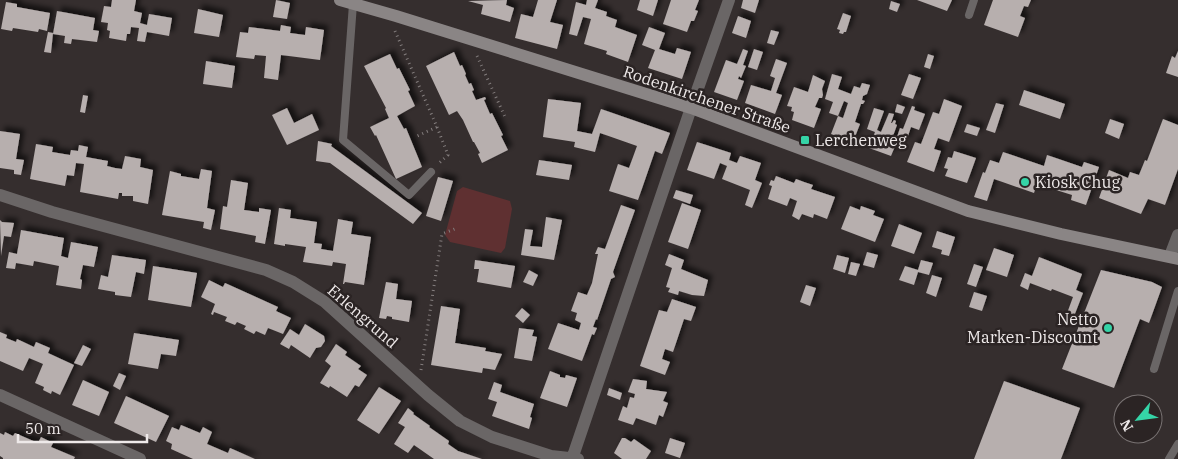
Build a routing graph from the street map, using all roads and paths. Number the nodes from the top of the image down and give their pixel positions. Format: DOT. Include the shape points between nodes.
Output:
graph roads {
  1 [pos="340,0"];
  2 [pos="729,0"];
  3 [pos="974,0"];
  4 [pos="353,4"];
  5 [pos="969,15"];
  6 [pos="396,16"];
  7 [pos="476,41"];
  8 [pos="691,108"];
  9 [pos="506,119"];
  10 [pos="437,127"];
  11 [pos="415,137"];
  12 [pos="431,172"];
  13 [pos="0,195"];
  14 [pos="457,228"];
  15 [pos="1178,236"];
  16 [pos="1174,258"];
  17 [pos="1178,291"];
  18 [pos="1154,369"];
  19 [pos="418,386"];
  20 [pos="0,395"];
  21 [pos="1178,444"];
  22 [pos="574,458"];
  23 [pos="140,459"];
  24 [pos="1169,459"];
  1 -- 4 [label="main road, Rodenkirchener Straße"];
  2 -- 8 [label="street"];
  3 -- 5 [label="lane"];
  4 -- 6 [label="main road, Rodenkirchener Straße"];
  4 -- 12 [label="lane" via="343,140 409,195"];
  6 -- 7 [label="main road, Rodenkirchener Straße"];
  6 -- 10 [label="path" via="395,32"];
  7 -- 8 [label="main road, Rodenkirchener Straße"];
  7 -- 9 [label="path" via="477,58"];
  8 -- 16 [label="main road, Rodenkirchener Straße" via="968,211"];
  8 -- 22 [label="street"];
  10 -- 11 [label="path"];
  10 -- 12 [label="path" via="448,155"];
  13 -- 19 [label="street, Erlengrund" via="266,270 293,282 325,302"];
  14 -- 19 [label="path" via="442,234"];
  15 -- 16 [label="street"];
  17 -- 18 [label="lane"];
  19 -- 22 [label="street, Erlengrund" via="460,421 492,437 551,456"];
  20 -- 23 [label="street"];
  21 -- 24 [label="lane"];
}
